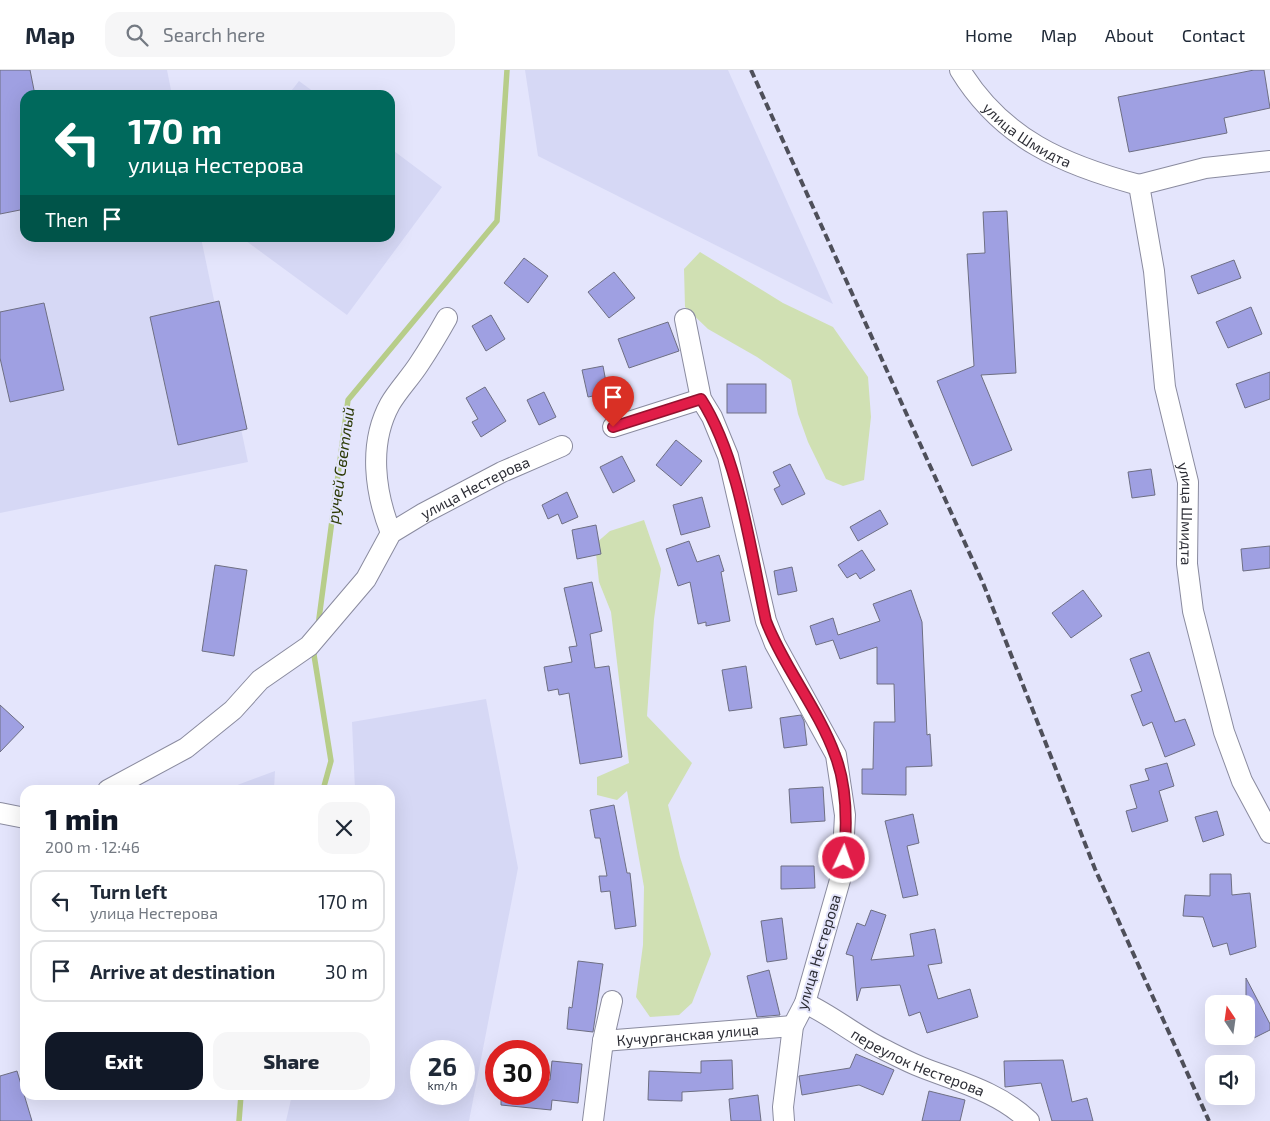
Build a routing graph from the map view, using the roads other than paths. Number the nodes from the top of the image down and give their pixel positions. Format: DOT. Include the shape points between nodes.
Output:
graph roads {
  1 [pos="960,70"];
  2 [pos="1270,161"];
  3 [pos="1139,185"];
  4 [pos="447,318"];
  5 [pos="686,319"];
  6 [pos="701,399"];
  7 [pos="613,427"];
  8 [pos="562,446"];
  9 [pos="391,533"];
  10 [pos="117,785"];
  11 [pos="0,813"];
  12 [pos="20,817"];
  13 [pos="1270,833"];
  14 [pos="612,1001"];
  15 [pos="805,1003"];
  16 [pos="792,1026"];
  17 [pos="604,1041"];
  18 [pos="593,1121"];
  19 [pos="784,1121"];
  20 [pos="1029,1121"];
  1 -- 3 [label="street, улица Шмидта" via="995,115 1026,141 1103,176"];
  2 -- 3 [label="street, улица Шмидта" via="1205,168"];
  3 -- 13 [label="street, улица Шмидта" via="1154,272 1165,387 1188,482 1186,564 1193,611 1224,732 1242,781"];
  4 -- 9 [label="street" via="390,405 377,441 376,470 382,511"];
  5 -- 6 [label="street"];
  6 -- 7 [label="street"];
  6 -- 15 [label="street, улица Нестерова" via="728,456 766,621 775,644 836,755 841,780 845,842 842,873"];
  8 -- 9 [label="street, улица Нестерова" via="502,472"];
  9 -- 10 [label="street" via="366,578 310,645 260,680 233,710 186,748"];
  11 -- 12 [label="street"];
  14 -- 17 [label="street"];
  15 -- 16 [label="street, улица Нестерова"];
  15 -- 20 [label="street, переулок Нестерова" via="829,1014 880,1048 990,1093 1016,1108"];
  16 -- 17 [label="street, Кучурганская улица"];
  16 -- 19 [label="street, улица Нестерова"];
  17 -- 18 [label="street, Кучурганская улица"];
}
